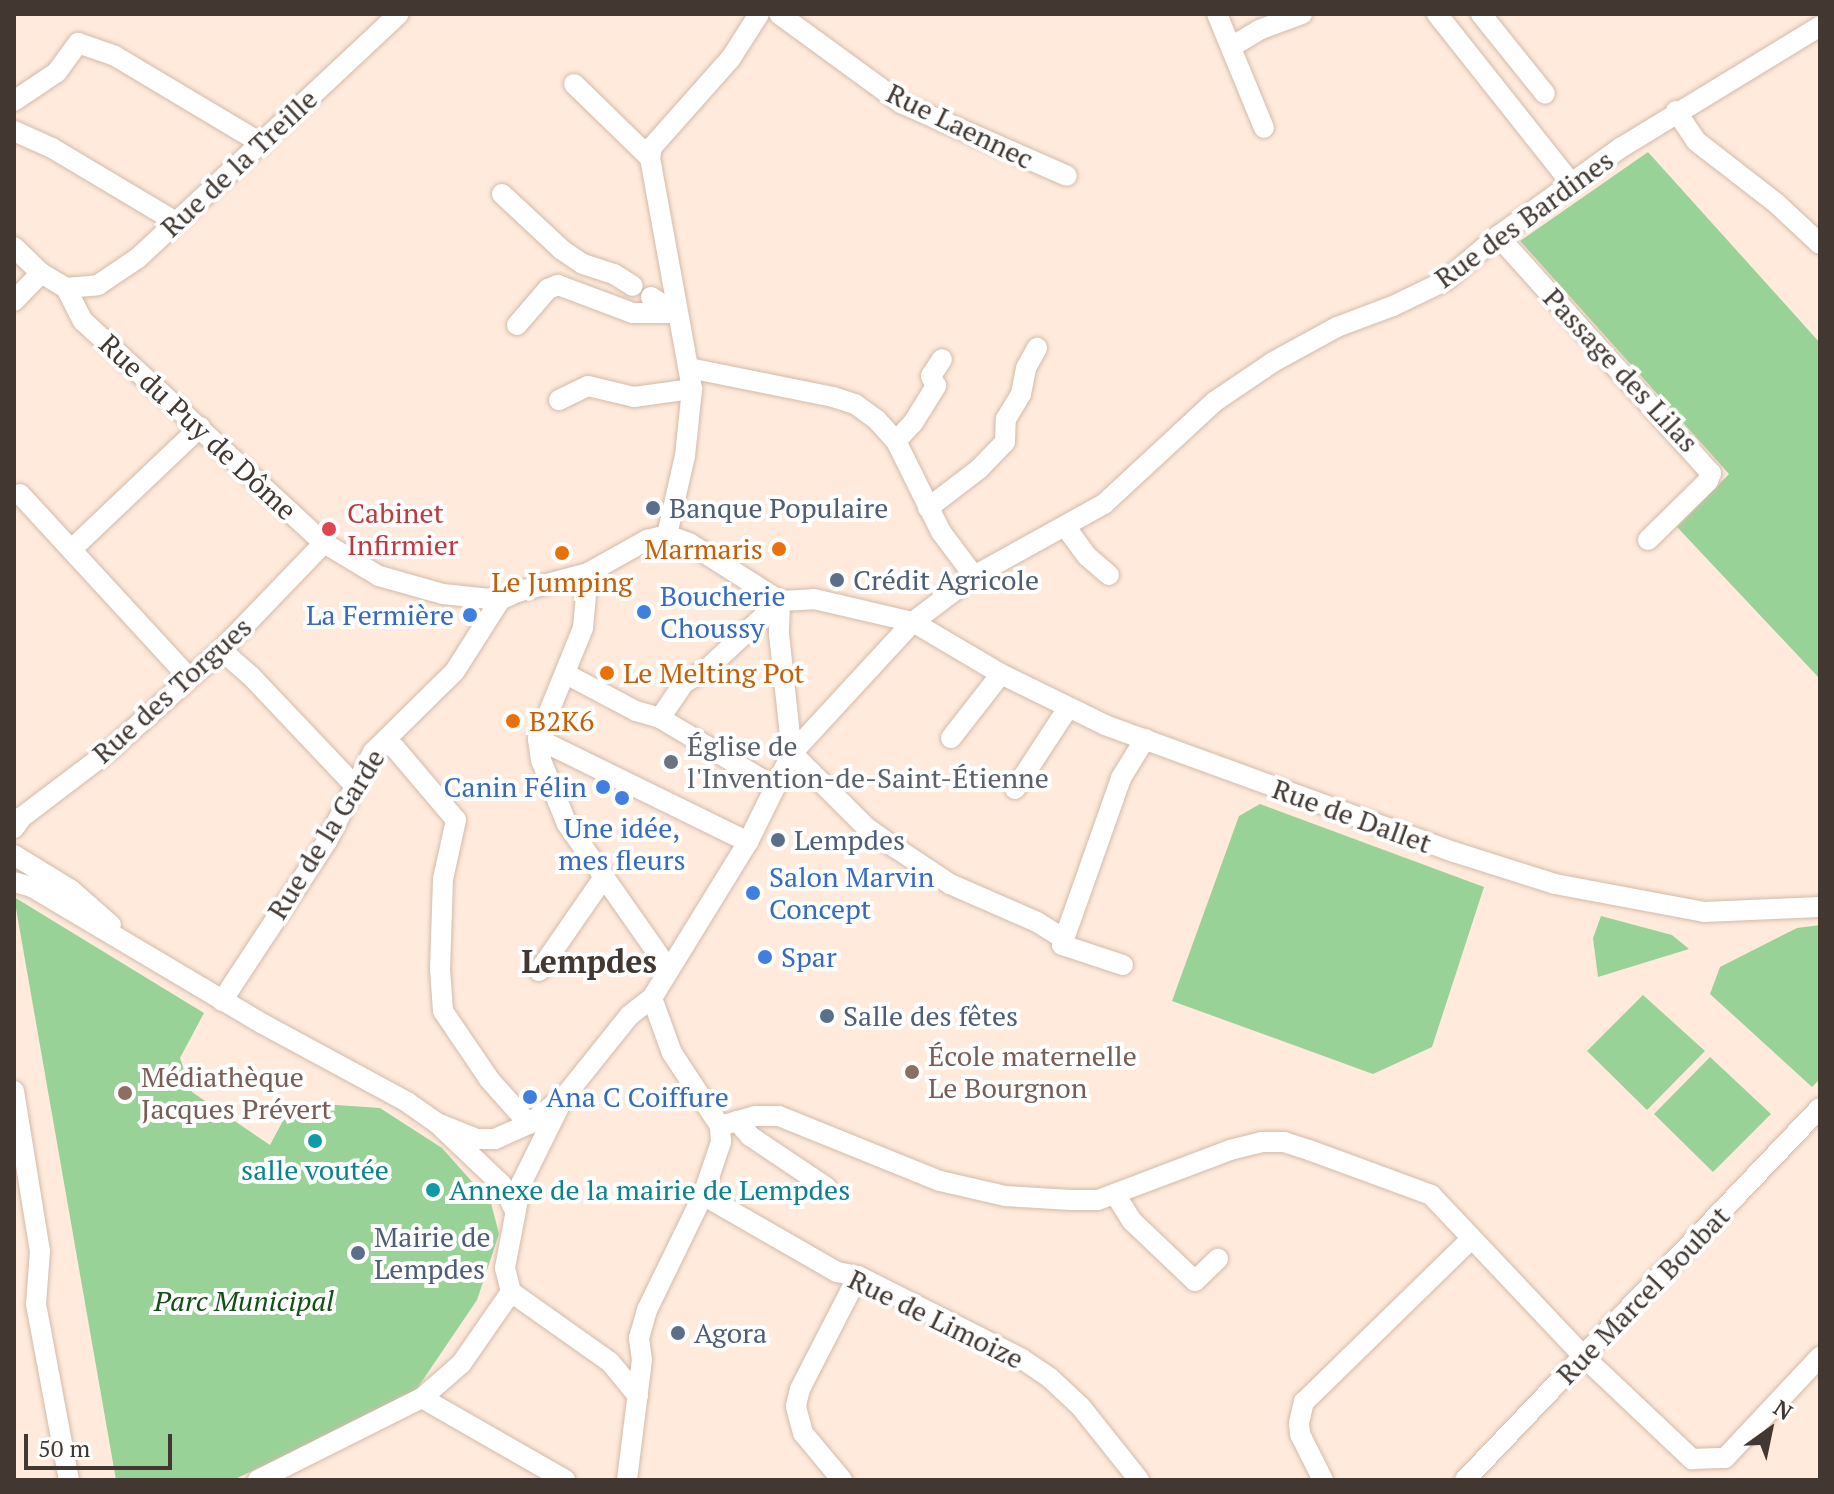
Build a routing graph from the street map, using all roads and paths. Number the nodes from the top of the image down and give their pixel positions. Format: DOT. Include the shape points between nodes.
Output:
graph roads {
  1 [pos="399,14"];
  2 [pos="759,14"];
  3 [pos="779,14"];
  4 [pos="1217,14"];
  5 [pos="1302,14"];
  6 [pos="1437,14"];
  7 [pos="1481,14"];
  8 [pos="1820,26"];
  9 [pos="1231,47"];
  10 [pos="574,84"];
  11 [pos="1545,94"];
  12 [pos="14,101"];
  13 [pos="1676,111"];
  14 [pos="1264,128"];
  15 [pos="14,131"];
  16 [pos="261,143"];
  17 [pos="650,158"];
  18 [pos="1067,176"];
  19 [pos="1571,183"];
  20 [pos="502,194"];
  21 [pos="176,222"];
  22 [pos="1498,236"];
  23 [pos="1820,244"];
  24 [pos="14,247"];
  25 [pos="41,273"];
  26 [pos="633,286"];
  27 [pos="66,288"];
  28 [pos="651,297"];
  29 [pos="14,301"];
  30 [pos="677,313"];
  31 [pos="517,325"];
  32 [pos="1037,348"];
  33 [pos="942,359"];
  34 [pos="689,368"];
  35 [pos="692,389"];
  36 [pos="559,400"];
  37 [pos="200,427"];
  38 [pos="896,441"];
  39 [pos="20,494"];
  40 [pos="928,508"];
  41 [pos="1065,526"];
  42 [pos="667,535"];
  43 [pos="1648,540"];
  44 [pos="324,543"];
  45 [pos="72,549"];
  46 [pos="588,573"];
  47 [pos="1109,575"];
  48 [pos="974,576"];
  49 [pos="500,600"];
  50 [pos="780,601"];
  51 [pos="913,622"];
  52 [pos="221,650"];
  53 [pos="1001,674"];
  54 [pos="565,677"];
  55 [pos="189,678"];
  56 [pos="1068,708"];
  57 [pos="660,718"];
  58 [pos="951,738"];
  59 [pos="538,739"];
  60 [pos="1145,739"];
  61 [pos="384,742"];
  62 [pos="792,753"];
  63 [pos="354,785"];
  64 [pos="775,787"];
  65 [pos="1015,789"];
  66 [pos="14,828"];
  67 [pos="748,842"];
  68 [pos="14,855"];
  69 [pos="604,877"];
  70 [pos="14,882"];
  71 [pos="1820,907"];
  72 [pos="1064,939"];
  73 [pos="131,944"];
  74 [pos="1123,965"];
  75 [pos="668,968"];
  76 [pos="539,971"];
  77 [pos="652,998"];
  78 [pos="222,1001"];
  79 [pos="14,1091"];
  80 [pos="565,1096"];
  81 [pos="1819,1111"];
  82 [pos="437,1123"];
  83 [pos="529,1124"];
  84 [pos="728,1124"];
  85 [pos="21,1174"];
  86 [pos="826,1187"];
  87 [pos="1115,1194"];
  88 [pos="703,1195"];
  89 [pos="515,1211"];
  90 [pos="1471,1239"];
  91 [pos="1218,1259"];
  92 [pos="858,1276"];
  93 [pos="511,1292"];
  94 [pos="639,1338"];
  95 [pos="1584,1357"];
  96 [pos="1820,1357"];
  97 [pos="610,1362"];
  98 [pos="638,1396"];
  99 [pos="422,1398"];
  100 [pos="552,1477"];
  101 [pos="69,1480"];
  102 [pos="258,1480"];
  103 [pos="627,1480"];
  104 [pos="842,1480"];
  105 [pos="1139,1480"];
  106 [pos="1323,1480"];
  107 [pos="1465,1480"];
  1 -- 16 [label="street, Rue de la Treille"];
  2 -- 17 [label="street" via="731,58 659,137"];
  3 -- 18 [label="street, Rue Laennec" via="901,103"];
  4 -- 9 [label="street"];
  5 -- 9 [label="street"];
  6 -- 19 [label="street"];
  7 -- 11 [label="street"];
  8 -- 13 [label="street, Rue des Bardines"];
  9 -- 14 [label="street"];
  10 -- 17 [label="street"];
  12 -- 16 [label="street" via="57,72 78,43 115,56"];
  13 -- 19 [label="street, Rue des Bardines"];
  13 -- 23 [label="street" via="1696,141"];
  15 -- 21 [label="street"];
  16 -- 21 [label="street, Rue de la Treille"];
  17 -- 30 [label="street"];
  19 -- 22 [label="street, Rue des Bardines"];
  20 -- 26 [label="street" via="562,250"];
  21 -- 27 [label="street, Rue de la Treille" via="138,258 98,285"];
  22 -- 41 [label="street, Rue des Bardines" via="1445,281 1337,327 1273,362 1214,402 1104,504"];
  22 -- 43 [label="street, Passage des Lilas" via="1711,473"];
  24 -- 25 [label="street"];
  25 -- 27 [label="street"];
  25 -- 29 [label="street"];
  27 -- 37 [label="street, Rue du Puy de Dôme" via="83,321"];
  28 -- 30 [label="street"];
  30 -- 31 [label="street" via="633,313 558,285 548,289"];
  30 -- 34 [label="street"];
  32 -- 40 [label="street" via="1006,419 1005,442"];
  33 -- 38 [label="street" via="931,376 936,386"];
  34 -- 35 [label="street"];
  34 -- 38 [label="street" via="855,404"];
  35 -- 36 [label="street" via="634,397 588,386"];
  35 -- 42 [label="street" via="685,456"];
  37 -- 44 [label="street, Rue du Puy de Dôme"];
  37 -- 45 [label="street"];
  38 -- 40 [label="street"];
  39 -- 45 [label="street"];
  40 -- 48 [label="street"];
  41 -- 47 [label="street"];
  41 -- 48 [label="street, Rue des Bardines"];
  42 -- 46 [label="street, Rue du Puy de Dôme" via="647,540"];
  42 -- 50 [label="street" via="689,543"];
  44 -- 49 [label="street, Rue du Puy de Dôme" via="379,576 443,594"];
  44 -- 52 [label="street, Rue des Torgues"];
  45 -- 55 [label="street"];
  46 -- 49 [label="street, Rue du Puy de Dôme"];
  46 -- 54 [label="street" via="583,628"];
  48 -- 51 [label="street, Rue des Bardines"];
  49 -- 61 [label="street, Rue de la Garde" via="455,671"];
  50 -- 51 [label="street, Rue de Dallet" via="814,599"];
  50 -- 57 [label="street" via="707,669 684,683"];
  50 -- 62 [label="street"];
  51 -- 53 [label="street, Rue de Dallet"];
  51 -- 62 [label="street, Rue des Bardines"];
  52 -- 55 [label="street, Rue des Torgues"];
  52 -- 63 [label="street"];
  53 -- 56 [label="street, Rue de Dallet"];
  53 -- 58 [label="street"];
  54 -- 57 [label="street"];
  54 -- 59 [label="street"];
  55 -- 66 [label="street, Rue des Torgues"];
  56 -- 60 [label="street, Rue de Dallet"];
  56 -- 65 [label="street"];
  57 -- 64 [label="street"];
  59 -- 67 [label="street"];
  59 -- 69 [label="street" via="547,778 567,824"];
  60 -- 71 [label="street, Rue de Dallet" via="1349,816 1555,884 1704,912"];
  60 -- 72 [label="street" via="1121,778"];
  61 -- 63 [label="street, Rue de la Garde"];
  61 -- 83 [label="street" via="395,748 456,820 443,879 443,1011 489,1079"];
  62 -- 64 [label="street"];
  62 -- 72 [label="street" via="867,828 896,848 950,884"];
  63 -- 78 [label="street, Rue de la Garde" via="327,841"];
  64 -- 67 [label="street"];
  67 -- 75 [label="street"];
  68 -- 73 [label="street" via="71,890"];
  69 -- 75 [label="street"];
  69 -- 76 [label="street"];
  70 -- 73 [label="street" via="32,887"];
  72 -- 74 [label="street" via="1062,945"];
  73 -- 78 [label="street"];
  75 -- 77 [label="street"];
  77 -- 80 [label="street" via="630,1015"];
  77 -- 84 [label="street" via="672,1053"];
  78 -- 82 [label="street" via="389,1090"];
  79 -- 85 [label="street"];
  80 -- 83 [label="street"];
  80 -- 89 [label="street" via="529,1165"];
  81 -- 95 [label="street, Rue Marcel Boubat"];
  82 -- 83 [label="street" via="477,1139 495,1139"];
  82 -- 89 [label="street" via="502,1185"];
  84 -- 86 [label="street"];
  84 -- 87 [label="street" via="779,1116 975,1190 1071,1200"];
  84 -- 88 [label="street"];
  85 -- 101 [label="street" via="40,1251 36,1304"];
  87 -- 90 [label="street" via="1230,1150 1284,1142 1431,1195"];
  87 -- 91 [label="street" via="1132,1221 1195,1281"];
  88 -- 92 [label="street, Rue de Limoize" via="837,1272"];
  88 -- 94 [label="street" via="668,1262"];
  89 -- 93 [label="street" via="505,1268"];
  90 -- 95 [label="street"];
  90 -- 106 [label="street" via="1304,1402 1300,1434"];
  92 -- 104 [label="street" via="796,1406 803,1433"];
  92 -- 105 [label="street, Rue de Limoize" via="1050,1378 1081,1407"];
  93 -- 97 [label="street"];
  93 -- 99 [label="street" via="461,1364"];
  94 -- 97 [label="street" via="626,1354"];
  94 -- 98 [label="street"];
  95 -- 96 [label="street" via="1692,1459 1725,1458"];
  95 -- 107 [label="street, Rue Marcel Boubat"];
  97 -- 98 [label="street"];
  98 -- 103 [label="street"];
  99 -- 100 [label="street"];
  99 -- 102 [label="street"];
}
